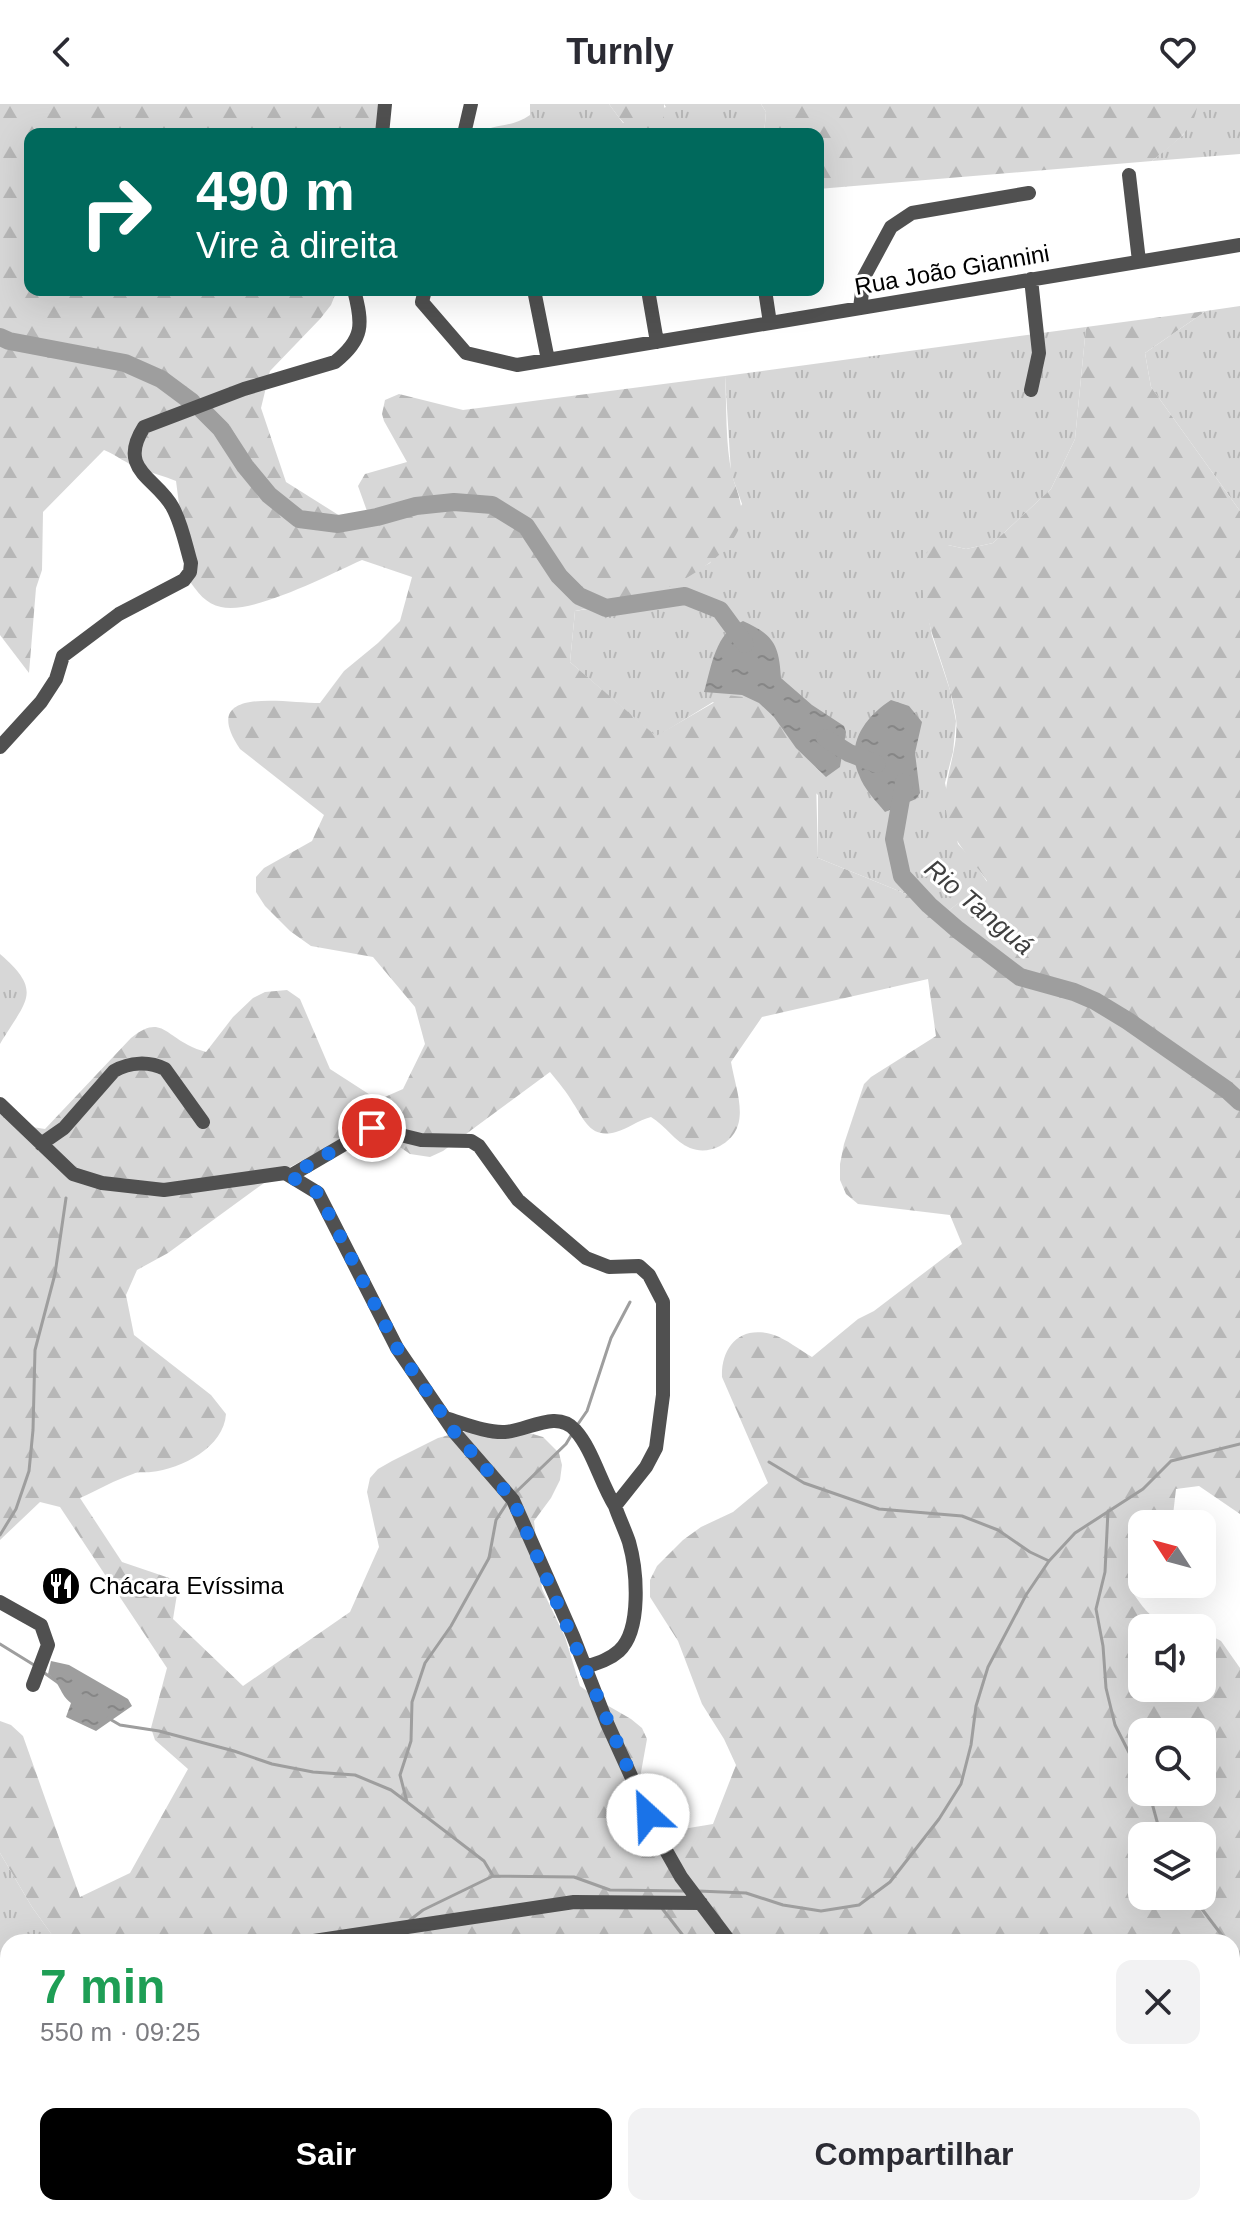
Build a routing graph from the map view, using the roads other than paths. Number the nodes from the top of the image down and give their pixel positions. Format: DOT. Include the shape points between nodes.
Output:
graph roads {
  1 [pos="385,104"];
  2 [pos="471,104"];
  3 [pos="383,128"];
  4 [pos="465,128"];
  5 [pos="1129,175"];
  6 [pos="1029,193"];
  7 [pos="1240,245"];
  8 [pos="1139,261"];
  9 [pos="1031,279"];
  10 [pos="356,296"];
  11 [pos="424,296"];
  12 [pos="535,296"];
  13 [pos="649,296"];
  14 [pos="766,296"];
  15 [pos="860,308"];
  16 [pos="770,323"];
  17 [pos="657,342"];
  18 [pos="548,360"];
  19 [pos="1031,390"];
  20 [pos="0,747"];
  21 [pos="0,1104"];
  22 [pos="203,1122"];
  23 [pos="41,1144"];
  24 [pos="290,1176"];
  25 [pos="445,1418"];
  26 [pos="615,1506"];
  27 [pos="0,1602"];
  28 [pos="585,1667"];
  29 [pos="33,1685"];
  30 [pos="701,1903"];
  31 [pos="360,1934"];
  32 [pos="724,1934"];
  1 -- 3 [label="street"];
  2 -- 4 [label="street"];
  5 -- 8 [label="street"];
  6 -- 15 [label="street" via="912,213 891,227 864,277"];
  7 -- 8 [label="street, Rua João Giannini"];
  8 -- 9 [label="street, Rua João Giannini"];
  9 -- 15 [label="street, Rua João Giannini"];
  9 -- 19 [label="street" via="1039,353"];
  10 -- 20 [label="street" via="362,318 358,337 335,362 144,427 134,456 145,478 173,506 190,572 119,614 63,656 41,702"];
  11 -- 18 [label="street, Rua João Giannini" via="422,302 466,353 517,365"];
  12 -- 18 [label="street"];
  13 -- 17 [label="street"];
  14 -- 16 [label="street"];
  15 -- 16 [label="street, Rua João Giannini"];
  16 -- 17 [label="street, Rua João Giannini"];
  17 -- 18 [label="street, Rua João Giannini"];
  21 -- 23 [label="street"];
  22 -- 23 [label="street" via="165,1069 137,1063 114,1071 64,1128"];
  23 -- 24 [label="street" via="73,1174 102,1183 164,1190"];
  24 -- 25 [label="street" via="318,1193 397,1348"];
  24 -- 26 [label="street" via="372,1128 421,1140 471,1141 518,1200 586,1258 609,1267 639,1266 649,1275 663,1302 663,1395 656,1448"];
  25 -- 26 [label="street" via="500,1432 565,1422 586,1444"];
  25 -- 28 [label="street" via="513,1500"];
  26 -- 28 [label="street" via="630,1543 634,1626 621,1650"];
  27 -- 29 [label="street" via="41,1625 48,1645"];
  28 -- 30 [label="street" via="660,1840"];
  30 -- 31 [label="street" via="574,1902"];
  30 -- 32 [label="street"];
}
